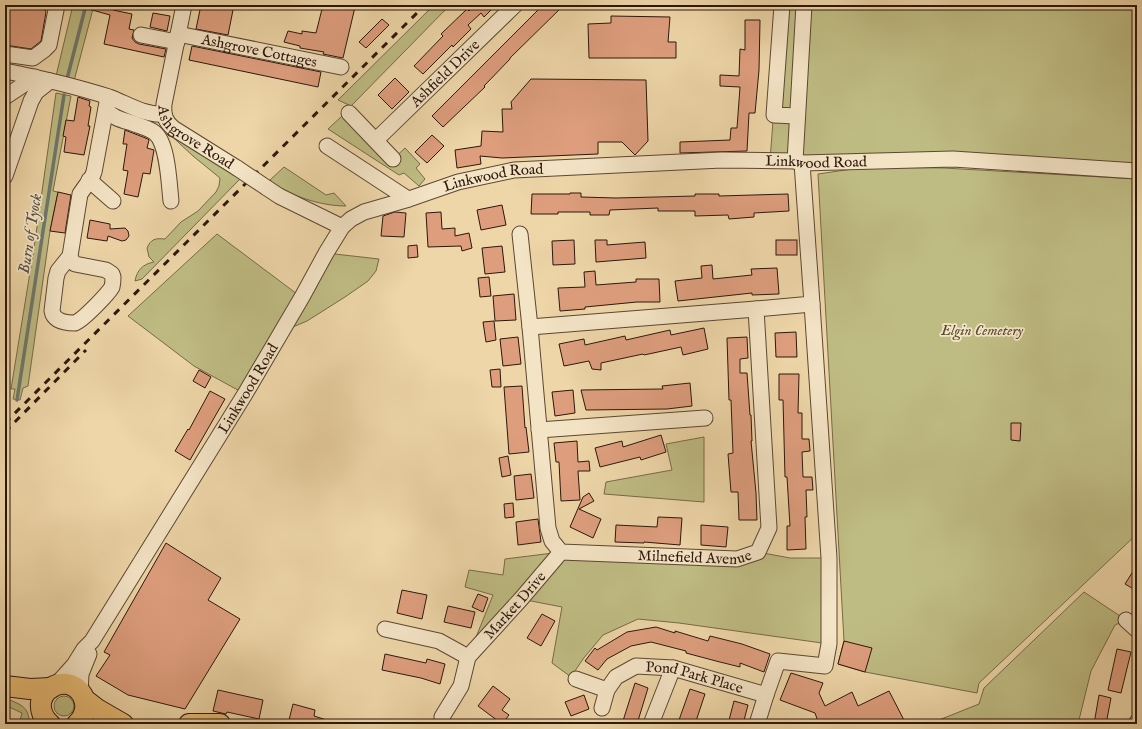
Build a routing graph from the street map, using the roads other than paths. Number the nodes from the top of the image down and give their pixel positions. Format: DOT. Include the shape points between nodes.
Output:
graph roads {
  1 [pos="57,5"];
  2 [pos="184,5"];
  3 [pos="514,5"];
  4 [pos="782,5"];
  5 [pos="804,5"];
  6 [pos="141,34"];
  7 [pos="178,38"];
  8 [pos="5,54"];
  9 [pos="341,67"];
  10 [pos="5,71"];
  11 [pos="35,77"];
  12 [pos="54,82"];
  13 [pos="5,97"];
  14 [pos="107,103"];
  15 [pos="349,113"];
  16 [pos="164,114"];
  17 [pos="797,116"];
  18 [pos="376,140"];
  19 [pos="327,146"];
  20 [pos="394,159"];
  21 [pos="799,162"];
  22 [pos="1137,171"];
  23 [pos="5,176"];
  24 [pos="89,180"];
  25 [pos="408,199"];
  26 [pos="113,201"];
  27 [pos="171,201"];
  28 [pos="342,227"];
  29 [pos="520,234"];
  30 [pos="70,256"];
  31 [pos="812,304"];
  32 [pos="756,309"];
  33 [pos="530,327"];
  34 [pos="705,418"];
  35 [pos="539,430"];
  36 [pos="561,552"];
  37 [pos="1126,620"];
  38 [pos="385,629"];
  39 [pos="1137,630"];
  40 [pos="92,641"];
  41 [pos="468,657"];
  42 [pos="672,668"];
  43 [pos="576,679"];
  44 [pos="7,686"];
  45 [pos="54,686"];
  46 [pos="607,690"];
  47 [pos="82,695"];
  48 [pos="766,695"];
  49 [pos="602,708"];
  50 [pos="442,717"];
  51 [pos="44,719"];
  52 [pos="78,723"];
  53 [pos="118,724"];
  54 [pos="124,724"];
  55 [pos="189,724"];
  56 [pos="220,724"];
  57 [pos="652,724"];
  58 [pos="757,724"];
  1 -- 8 [label="street" via="49,45 44,50 33,58"];
  2 -- 7 [label="street, Ashgrove Road"];
  3 -- 18 [label="street, Ashfield Drive"];
  4 -- 17 [label="street" via="774,115"];
  5 -- 17 [label="street"];
  6 -- 7 [label="street, Ashgrove Cottages"];
  7 -- 9 [label="street, Ashgrove Cottages"];
  7 -- 16 [label="street, Ashgrove Road"];
  10 -- 11 [label="street"];
  11 -- 12 [label="street"];
  11 -- 13 [label="street"];
  12 -- 14 [label="street"];
  12 -- 23 [label="street" via="36,92 31,101"];
  14 -- 16 [label="street" via="151,114"];
  14 -- 24 [label="street" via="94,172"];
  14 -- 27 [label="street" via="112,116 157,136 163,149"];
  15 -- 18 [label="street"];
  16 -- 28 [label="street, Ashgrove Road, bridge" via="168,124 173,128 279,196"];
  17 -- 21 [label="street"];
  18 -- 20 [label="street"];
  19 -- 25 [label="street"];
  21 -- 22 [label="street, Linkwood Road" via="953,159"];
  21 -- 25 [label="street, Linkwood Road" via="722,160 514,170 458,182"];
  21 -- 31 [label="street"];
  24 -- 26 [label="street"];
  24 -- 30 [label="street" via="80,194"];
  25 -- 28 [label="street, Linkwood Road" via="364,212 351,218"];
  28 -- 40 [label="street, Linkwood Road" via="236,407"];
  29 -- 33 [label="street"];
  30 -- 30 [label="street" via="58,271 52,311 58,321 75,323 109,290 113,284 113,277 106,270 75,264"];
  31 -- 32 [label="street"];
  31 -- 48 [label="street" via="830,558 829,644 825,666 778,661"];
  32 -- 33 [label="street"];
  32 -- 36 [label="street, Milnefield Avenue" via="769,528 758,552 737,559"];
  33 -- 35 [label="street"];
  34 -- 35 [label="street"];
  35 -- 36 [label="street" via="548,528 552,541"];
  36 -- 41 [label="street, Market Drive"];
  37 -- 39 [label="street"];
  38 -- 41 [label="street" via="439,641"];
  40 -- 45 [label="street, Linkwood Road"];
  40 -- 47 [label="street, Linkwood Road" via="81,674"];
  41 -- 50 [label="street, Market Drive" via="461,686"];
  42 -- 46 [label="street, Pond Park Place" via="636,666 616,677"];
  42 -- 48 [label="street, Pond Park Place"];
  42 -- 57 [label="street"];
  43 -- 46 [label="street"];
  44 -- 45 [label="main road" via="30,689"];
  44 -- 51 [label="main road" via="34,703"];
  45 -- 47 [label="main road" via="67,684 75,687"];
  45 -- 51 [label="main road" via="42,699"];
  46 -- 49 [label="street, Pond Park Place"];
  47 -- 52 [label="main road" via="85,710"];
  47 -- 54 [label="main road" via="97,709"];
  48 -- 58 [label="street"];
  52 -- 53 [label="main road" via="97,721"];
  55 -- 56 [label="main road"];
}
